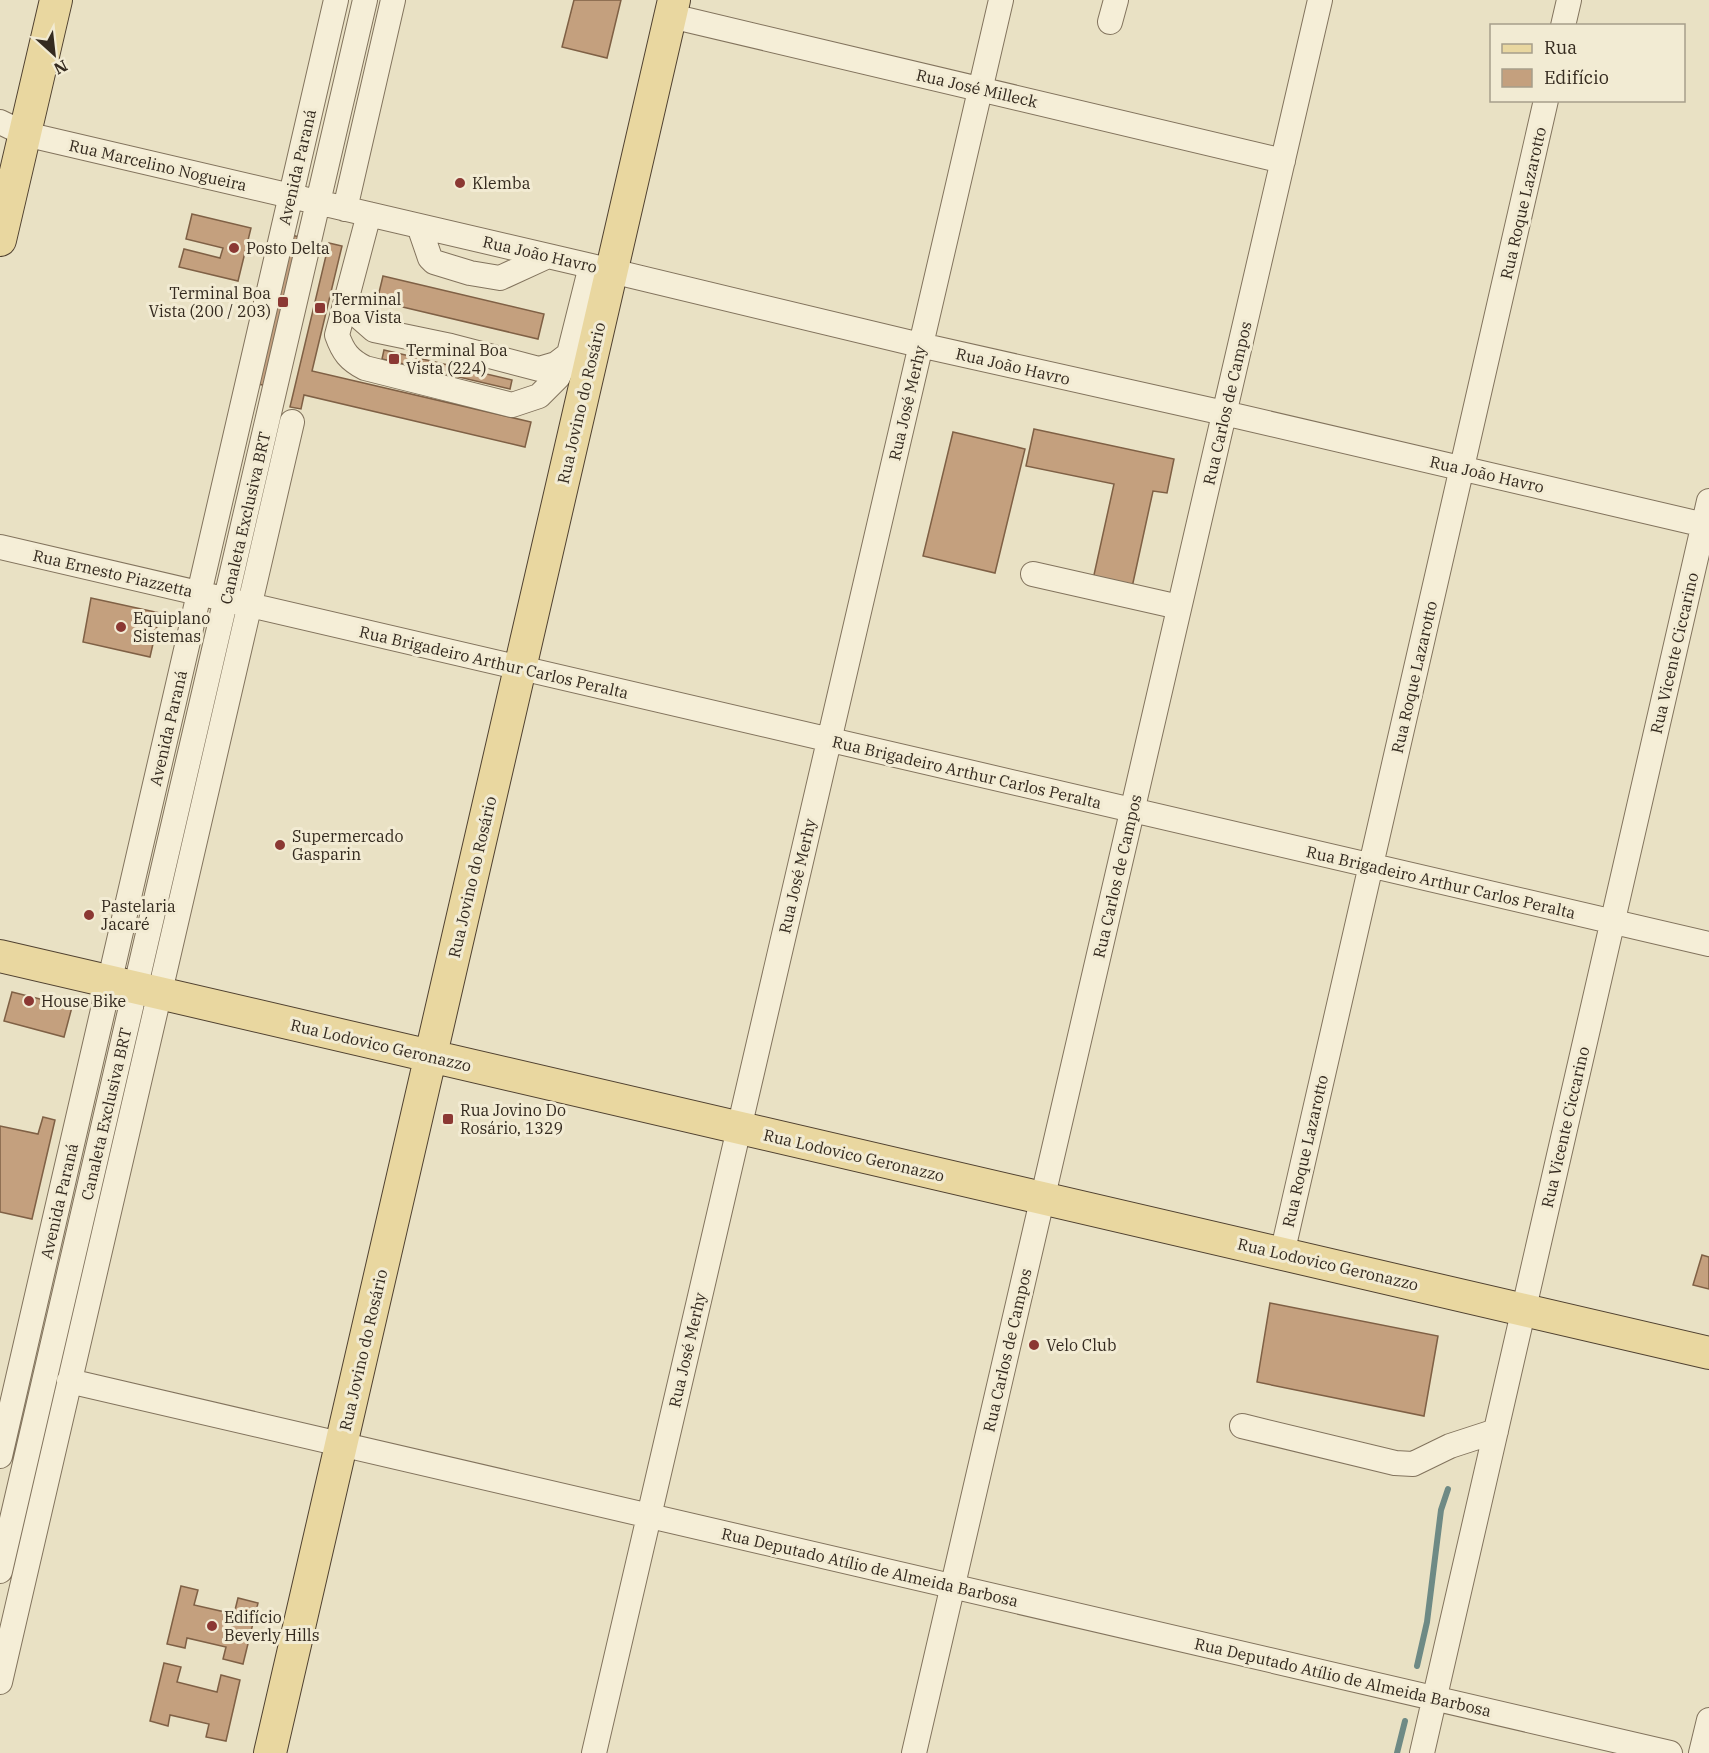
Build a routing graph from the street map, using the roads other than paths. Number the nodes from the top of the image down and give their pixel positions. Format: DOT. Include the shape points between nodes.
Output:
graph roads {
  1 [pos="56,0"];
  2 [pos="365,0"];
  3 [pos="393,0"];
  4 [pos="1001,0"];
  5 [pos="1320,0"];
  6 [pos="1569,0"];
  7 [pos="339,3"];
  8 [pos="672,8"];
  9 [pos="1563,24"];
  10 [pos="979,89"];
  11 [pos="1546,102"];
  12 [pos="12,128"];
  13 [pos="1283,161"];
  14 [pos="291,196"];
  15 [pos="318,202"];
  16 [pos="345,209"];
  17 [pos="369,214"];
  18 [pos="419,226"];
  19 [pos="0,240"];
  20 [pos="548,256"];
  21 [pos="601,268"];
  22 [pos="348,298"];
  23 [pos="920,345"];
  24 [pos="569,354"];
  25 [pos="1224,413"];
  26 [pos="292,423"];
  27 [pos="1462,468"];
  28 [pos="1707,517"];
  29 [pos="0,547"];
  30 [pos="1033,574"];
  31 [pos="199,593"];
  32 [pos="226,599"];
  33 [pos="249,605"];
  34 [pos="1179,607"];
  35 [pos="520,668"];
  36 [pos="828,739"];
  37 [pos="1132,810"];
  38 [pos="1371,865"];
  39 [pos="1612,921"];
  40 [pos="1709,944"];
  41 [pos="0,956"];
  42 [pos="135,988"];
  43 [pos="431,1056"];
  44 [pos="738,1128"];
  45 [pos="1042,1198"];
  46 [pos="1282,1254"];
  47 [pos="1524,1310"];
  48 [pos="1709,1353"];
  49 [pos="10,1367"];
  50 [pos="69,1381"];
  51 [pos="1242,1426"];
  52 [pos="1496,1431"];
  53 [pos="341,1444"];
  54 [pos="0,1456"];
  55 [pos="649,1516"];
  56 [pos="0,1571"];
  57 [pos="953,1586"];
  58 [pos="0,1682"];
  59 [pos="1434,1698"];
  60 [pos="1709,1720"];
  61 [pos="270,1753"];
  62 [pos="594,1753"];
  63 [pos="914,1753"];
  64 [pos="1422,1753"];
  65 [pos="1670,1753"];
  66 [pos="1701,1753"];
  1 -- 12 [label="main road"];
  2 -- 15 [label="street"];
  3 -- 16 [label="street"];
  4 -- 10 [label="street, Rua José Merhy"];
  5 -- 13 [label="street, Rua Carlos de Campos"];
  6 -- 9 [label="street"];
  7 -- 14 [label="street, Avenida Paraná"];
  8 -- 10 [label="street, Rua José Milleck"];
  8 -- 21 [label="main road, Rua Jovino do Rosário"];
  10 -- 13 [label="street, Rua José Milleck"];
  10 -- 23 [label="street, Rua José Merhy"];
  11 -- 27 [label="street, Rua Roque Lazarotto"];
  12 -- 14 [label="street, Rua Marcelino Nogueira"];
  12 -- 19 [label="main road"];
  13 -- 25 [label="street, Rua Carlos de Campos"];
  14 -- 15 [label="street, Rua Marcelino Nogueira"];
  14 -- 31 [label="street, Avenida Paraná"];
  15 -- 16 [label="street, Rua João Havro"];
  15 -- 32 [label="street, Canaleta Exclusiva BRT"];
  16 -- 17 [label="street, Rua João Havro"];
  17 -- 18 [label="street, Rua João Havro"];
  17 -- 22 [label="street"];
  18 -- 20 [label="street, Rua João Havro"];
  18 -- 20 [label="street" via="434,262 470,273 500,278"];
  20 -- 21 [label="street, Rua João Havro"];
  21 -- 23 [label="street, Rua João Havro"];
  21 -- 24 [label="street"];
  21 -- 35 [label="main road, Rua Jovino do Rosário"];
  22 -- 24 [label="street" via="358,316 374,330 539,369 556,364"];
  22 -- 24 [label="street" via="337,335 351,361 441,388 512,405 539,396 558,377"];
  23 -- 25 [label="street, Rua João Havro"];
  23 -- 36 [label="street, Rua José Merhy"];
  25 -- 27 [label="street, Rua João Havro"];
  25 -- 34 [label="street, Rua Carlos de Campos"];
  26 -- 33 [label="street, Avenida Paraná"];
  27 -- 28 [label="street, Rua João Havro"];
  27 -- 38 [label="street, Rua Roque Lazarotto"];
  28 -- 39 [label="street, Rua Vicente Ciccarino"];
  29 -- 31 [label="street, Rua Ernesto Piazzetta"];
  30 -- 34 [label="street"];
  31 -- 32 [label="street, Rua Ernesto Piazzetta"];
  31 -- 42 [label="street, Avenida Paraná"];
  32 -- 33 [label="street, Rua Brigadeiro Arthur Carlos Peralta"];
  32 -- 42 [label="street, Canaleta Exclusiva BRT"];
  33 -- 35 [label="street, Rua Brigadeiro Arthur Carlos Peralta"];
  33 -- 42 [label="street, Avenida Paraná"];
  34 -- 37 [label="street, Rua Carlos de Campos"];
  35 -- 36 [label="street, Rua Brigadeiro Arthur Carlos Peralta"];
  35 -- 43 [label="main road, Rua Jovino do Rosário"];
  36 -- 37 [label="street, Rua Brigadeiro Arthur Carlos Peralta"];
  36 -- 44 [label="street, Rua José Merhy"];
  37 -- 38 [label="street, Rua Brigadeiro Arthur Carlos Peralta"];
  37 -- 45 [label="street, Rua Carlos de Campos"];
  38 -- 39 [label="street, Rua Brigadeiro Arthur Carlos Peralta"];
  38 -- 46 [label="street, Rua Roque Lazarotto"];
  39 -- 40 [label="street, Rua Brigadeiro Arthur Carlos Peralta"];
  39 -- 47 [label="street, Rua Vicente Ciccarino"];
  41 -- 42 [label="main road, Rua Lodovico Geronazzo"];
  42 -- 43 [label="main road, Rua Lodovico Geronazzo"];
  42 -- 49 [label="street, Avenida Paraná"];
  42 -- 50 [label="street, Avenida Paraná"];
  42 -- 56 [label="street, Canaleta Exclusiva BRT"];
  43 -- 44 [label="main road, Rua Lodovico Geronazzo"];
  43 -- 53 [label="main road, Rua Jovino do Rosário"];
  44 -- 45 [label="main road, Rua Lodovico Geronazzo"];
  44 -- 55 [label="street, Rua José Merhy"];
  45 -- 46 [label="main road, Rua Lodovico Geronazzo"];
  45 -- 57 [label="street, Rua Carlos de Campos"];
  46 -- 47 [label="main road, Rua Lodovico Geronazzo"];
  47 -- 48 [label="main road, Rua Lodovico Geronazzo"];
  47 -- 52 [label="street, Rua Vicente Ciccarino"];
  49 -- 54 [label="street, Avenida Paraná"];
  50 -- 53 [label="street, Rua Deputado Atílio de Almeida Barbosa"];
  50 -- 58 [label="street, Avenida Paraná"];
  51 -- 52 [label="street" via="1413,1464 1450,1446"];
  52 -- 59 [label="street, Rua Vicente Ciccarino"];
  53 -- 55 [label="street, Rua Deputado Atílio de Almeida Barbosa"];
  53 -- 61 [label="main road, Rua Jovino do Rosário"];
  55 -- 57 [label="street, Rua Deputado Atílio de Almeida Barbosa"];
  55 -- 62 [label="street, Rua José Merhy"];
  57 -- 59 [label="street, Rua Deputado Atílio de Almeida Barbosa"];
  57 -- 63 [label="street, Rua Carlos de Campos"];
  59 -- 64 [label="street, Rua Vicente Ciccarino"];
  59 -- 65 [label="street, Rua Deputado Atílio de Almeida Barbosa"];
  60 -- 66 [label="street"];
}
